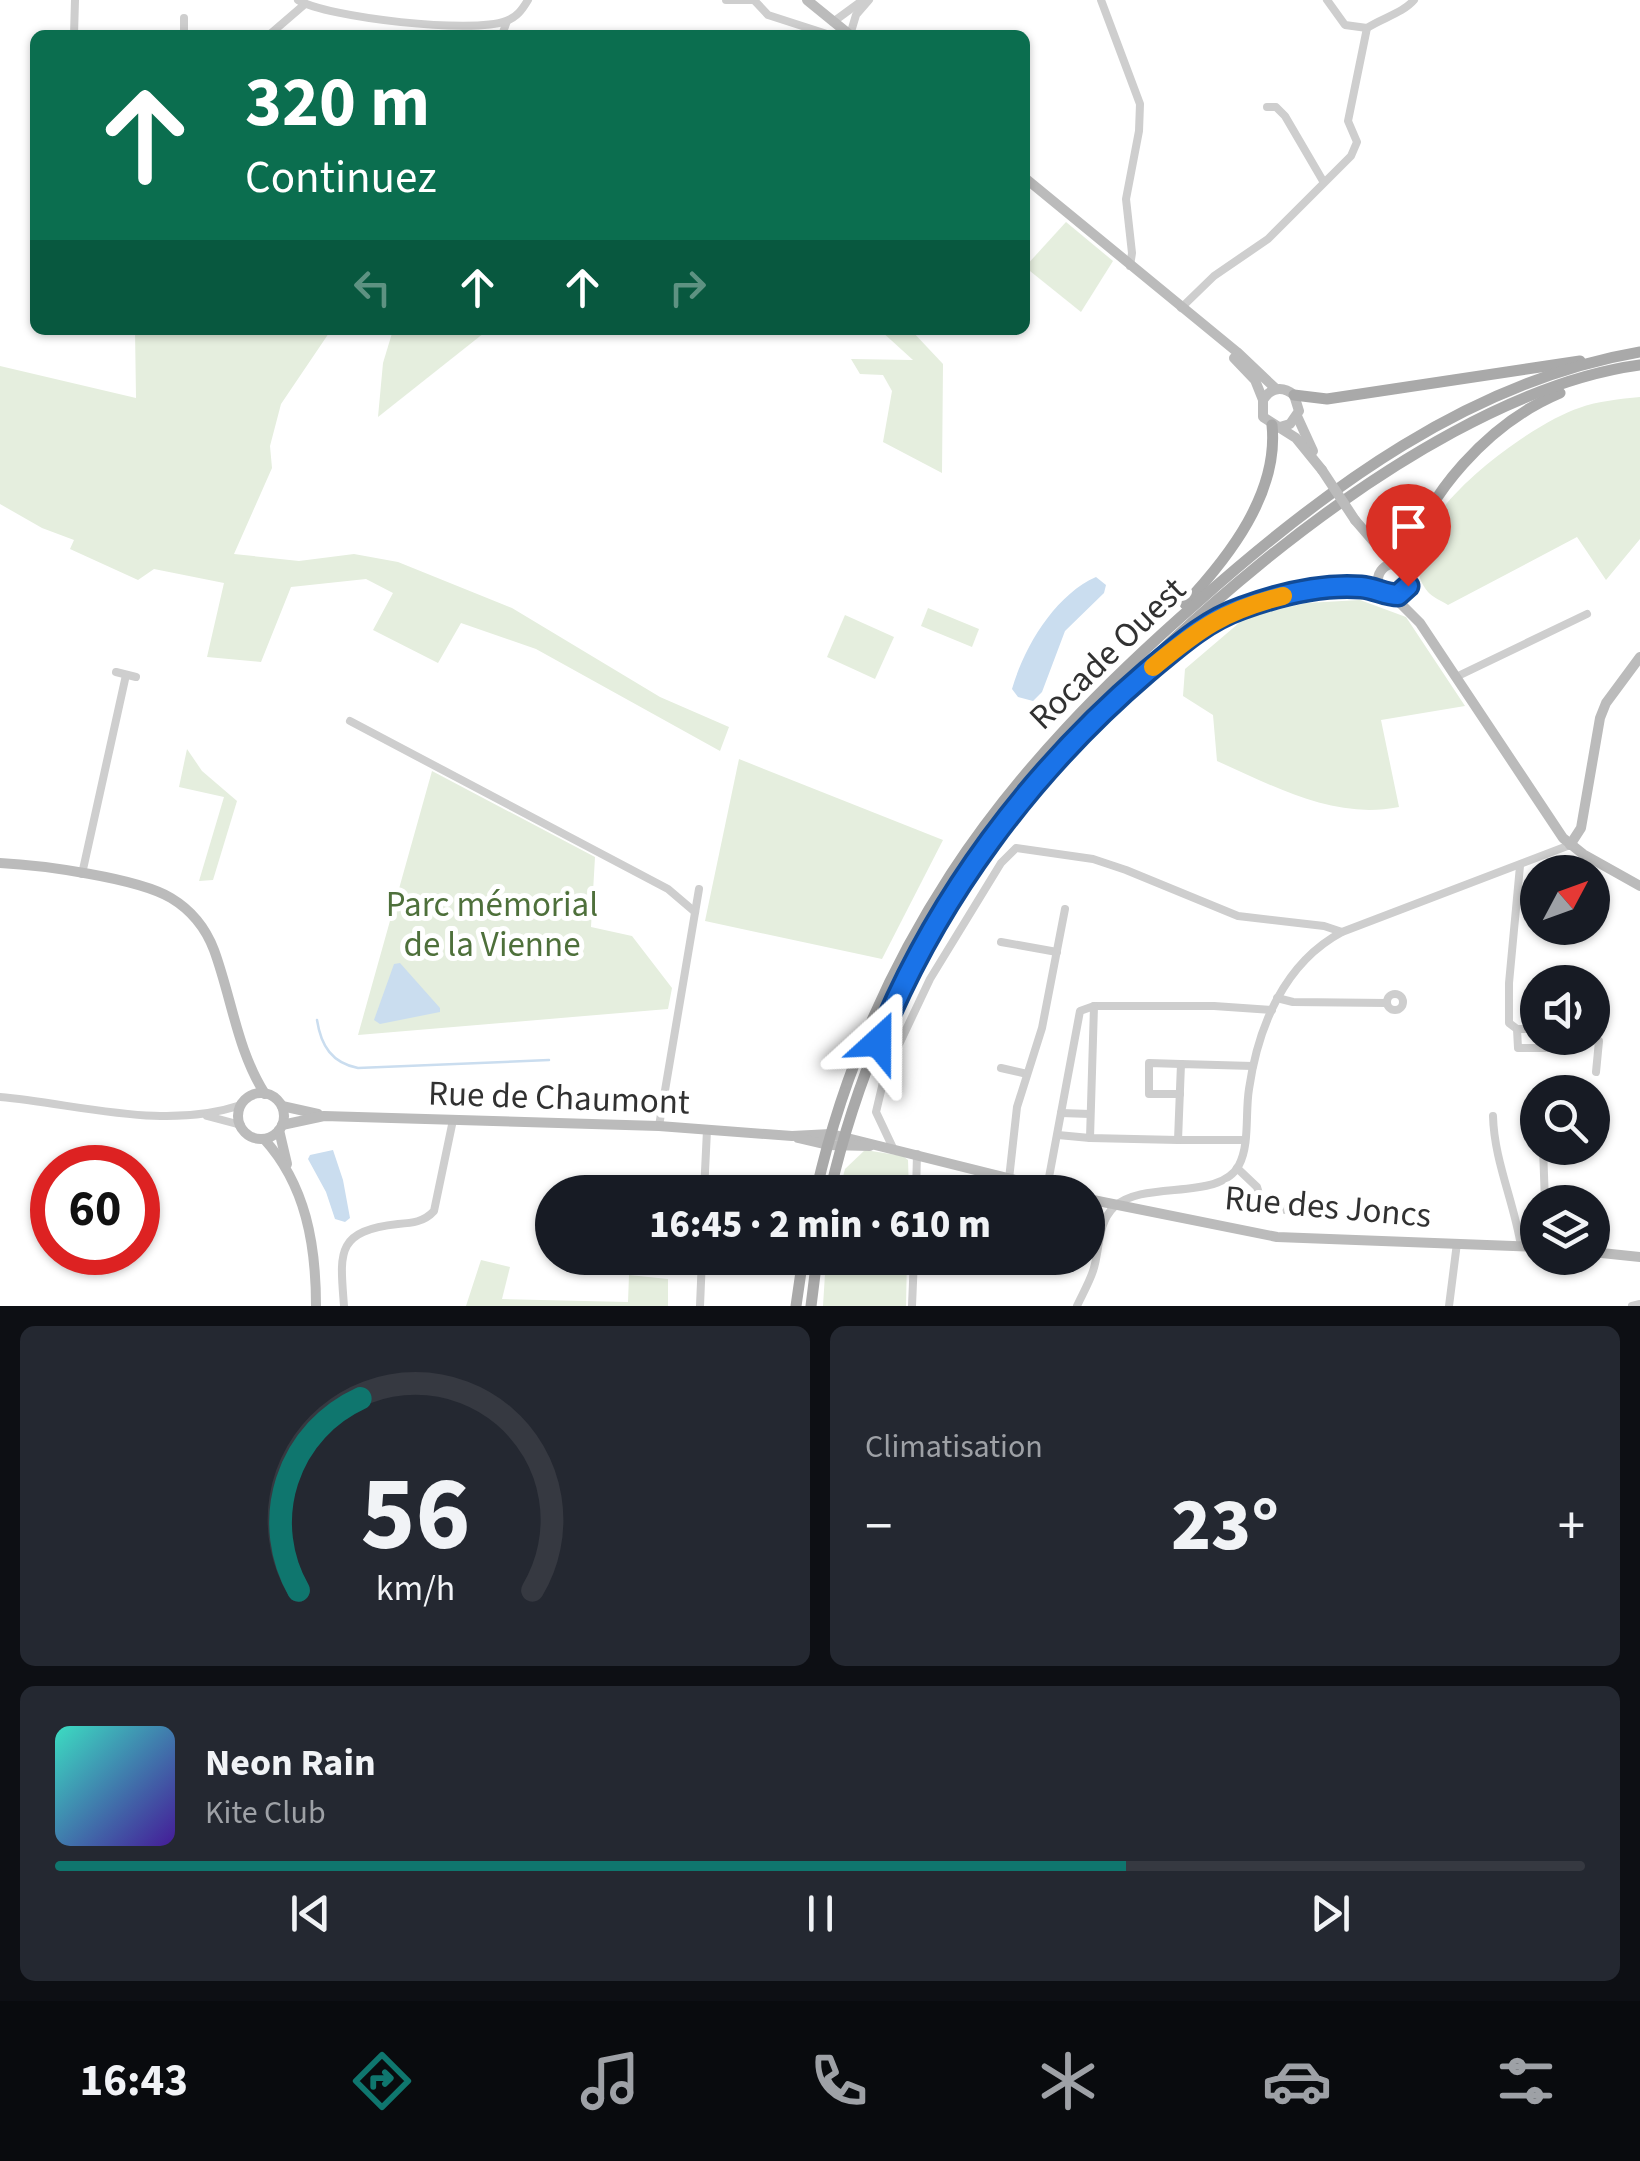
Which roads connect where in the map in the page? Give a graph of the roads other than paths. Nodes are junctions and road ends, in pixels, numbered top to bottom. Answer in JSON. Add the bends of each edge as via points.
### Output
{"nodes":[{"id":1,"x":75,"y":0,"type":"edge"},
{"id":2,"x":334,"y":0,"type":"edge"},
{"id":3,"x":528,"y":0,"type":"edge"},
{"id":4,"x":726,"y":0,"type":"edge"},
{"id":5,"x":753,"y":0,"type":"edge"},
{"id":6,"x":806,"y":0,"type":"edge"},
{"id":7,"x":866,"y":0,"type":"edge"},
{"id":8,"x":1101,"y":0,"type":"edge"},
{"id":9,"x":1328,"y":0,"type":"edge"},
{"id":10,"x":1414,"y":0,"type":"edge"},
{"id":11,"x":302,"y":2,"type":"edge"},
{"id":12,"x":332,"y":10,"type":"junction"},
{"id":13,"x":184,"y":18,"type":"dead end"},
{"id":14,"x":508,"y":21,"type":"junction"},
{"id":15,"x":833,"y":22,"type":"junction"},
{"id":16,"x":1367,"y":28,"type":"junction"},
{"id":17,"x":76,"y":30,"type":"edge"},
{"id":18,"x":184,"y":30,"type":"edge"},
{"id":19,"x":274,"y":30,"type":"edge"},
{"id":20,"x":504,"y":30,"type":"edge"},
{"id":21,"x":814,"y":30,"type":"edge"},
{"id":22,"x":843,"y":30,"type":"edge"},
{"id":23,"x":852,"y":30,"type":"edge"},
{"id":24,"x":1267,"y":108,"type":"dead end"},
{"id":25,"x":1323,"y":181,"type":"junction"},
{"id":26,"x":1030,"y":182,"type":"edge"},
{"id":27,"x":1130,"y":266,"type":"junction"},
{"id":28,"x":1181,"y":308,"type":"junction"},
{"id":29,"x":1217,"y":338,"type":"junction"},
{"id":30,"x":1640,"y":352,"type":"edge"},
{"id":31,"x":1604,"y":359,"type":"junction"},
{"id":32,"x":1635,"y":366,"type":"edge"},
{"id":33,"x":1276,"y":389,"type":"junction"},
{"id":34,"x":1294,"y":395,"type":"junction"},
{"id":35,"x":1263,"y":400,"type":"junction"},
{"id":36,"x":1297,"y":416,"type":"junction"},
{"id":37,"x":1276,"y":426,"type":"junction"},
{"id":38,"x":1322,"y":470,"type":"junction"},
{"id":39,"x":1364,"y":534,"type":"junction"},
{"id":40,"x":1392,"y":564,"type":"junction"},
{"id":41,"x":1406,"y":568,"type":"junction"},
{"id":42,"x":1379,"y":573,"type":"junction"},
{"id":43,"x":1408,"y":586,"type":"junction"},
{"id":44,"x":1388,"y":593,"type":"junction"},
{"id":45,"x":1586,"y":614,"type":"dead end"},
{"id":46,"x":1420,"y":623,"type":"junction"},
{"id":47,"x":1640,"y":657,"type":"edge"},
{"id":48,"x":1134,"y":658,"type":"junction"},
{"id":49,"x":116,"y":672,"type":"dead end"},
{"id":50,"x":1456,"y":677,"type":"junction"},
{"id":51,"x":1098,"y":714,"type":"junction"},
{"id":52,"x":350,"y":721,"type":"dead end"},
{"id":53,"x":1570,"y":845,"type":"junction"},
{"id":54,"x":1546,"y":855,"type":"edge"},
{"id":55,"x":0,"y":863,"type":"edge"},
{"id":56,"x":1520,"y":866,"type":"joint"},
{"id":57,"x":82,"y":874,"type":"junction"},
{"id":58,"x":1640,"y":886,"type":"edge"},
{"id":59,"x":700,"y":889,"type":"dead end"},
{"id":60,"x":1065,"y":909,"type":"dead end"},
{"id":61,"x":695,"y":912,"type":"junction"},
{"id":62,"x":1342,"y":932,"type":"junction"},
{"id":63,"x":1001,"y":942,"type":"dead end"},
{"id":64,"x":1057,"y":952,"type":"junction"},
{"id":65,"x":1277,"y":998,"type":"junction"},
{"id":66,"x":1388,"y":1003,"type":"dead end"},
{"id":67,"x":1094,"y":1006,"type":"junction"},
{"id":68,"x":1272,"y":1010,"type":"junction"},
{"id":69,"x":1517,"y":1029,"type":"junction"},
{"id":70,"x":1520,"y":1029,"type":"edge"},
{"id":71,"x":1520,"y":1048,"type":"edge"},
{"id":72,"x":1598,"y":1055,"type":"edge"},
{"id":73,"x":1182,"y":1064,"type":"junction"},
{"id":74,"x":248,"y":1066,"type":"junction"},
{"id":75,"x":1253,"y":1066,"type":"junction"},
{"id":76,"x":1001,"y":1068,"type":"dead end"},
{"id":77,"x":1596,"y":1072,"type":"dead end"},
{"id":78,"x":1027,"y":1074,"type":"junction"},
{"id":79,"x":265,"y":1094,"type":"junction"},
{"id":80,"x":1180,"y":1094,"type":"junction"},
{"id":81,"x":0,"y":1097,"type":"edge"},
{"id":82,"x":244,"y":1102,"type":"junction"},
{"id":83,"x":282,"y":1106,"type":"junction"},
{"id":84,"x":1061,"y":1113,"type":"junction"},
{"id":85,"x":198,"y":1114,"type":"junction"},
{"id":86,"x":1090,"y":1114,"type":"junction"},
{"id":87,"x":324,"y":1116,"type":"junction"},
{"id":88,"x":1493,"y":1116,"type":"dead end"},
{"id":89,"x":453,"y":1120,"type":"junction"},
{"id":90,"x":240,"y":1125,"type":"junction"},
{"id":91,"x":659,"y":1126,"type":"junction"},
{"id":92,"x":281,"y":1127,"type":"junction"},
{"id":93,"x":707,"y":1130,"type":"junction"},
{"id":94,"x":1058,"y":1135,"type":"junction"},
{"id":95,"x":792,"y":1136,"type":"junction"},
{"id":96,"x":264,"y":1138,"type":"junction"},
{"id":97,"x":1090,"y":1138,"type":"junction"},
{"id":98,"x":836,"y":1140,"type":"junction"},
{"id":99,"x":1178,"y":1140,"type":"junction"},
{"id":100,"x":1244,"y":1140,"type":"junction"},
{"id":101,"x":888,"y":1147,"type":"junction"},
{"id":102,"x":917,"y":1154,"type":"junction"},
{"id":103,"x":822,"y":1166,"type":"junction"},
{"id":104,"x":1237,"y":1168,"type":"junction"},
{"id":105,"x":705,"y":1175,"type":"edge"},
{"id":106,"x":820,"y":1175,"type":"edge"},
{"id":107,"x":832,"y":1175,"type":"edge"},
{"id":108,"x":916,"y":1175,"type":"edge"},
{"id":109,"x":995,"y":1175,"type":"edge"},
{"id":110,"x":1010,"y":1175,"type":"edge"},
{"id":111,"x":1050,"y":1175,"type":"edge"},
{"id":112,"x":292,"y":1179,"type":"junction"},
{"id":113,"x":1105,"y":1203,"type":"edge"},
{"id":114,"x":1115,"y":1206,"type":"junction"},
{"id":115,"x":1286,"y":1210,"type":"dead end"},
{"id":116,"x":1520,"y":1240,"type":"edge"},
{"id":117,"x":1457,"y":1244,"type":"junction"},
{"id":118,"x":1520,"y":1246,"type":"edge"},
{"id":119,"x":1610,"y":1254,"type":"edge"},
{"id":120,"x":1640,"y":1255,"type":"edge"},
{"id":121,"x":701,"y":1275,"type":"edge"},
{"id":122,"x":801,"y":1275,"type":"edge"},
{"id":123,"x":815,"y":1275,"type":"edge"},
{"id":124,"x":913,"y":1275,"type":"edge"},
{"id":125,"x":1640,"y":1304,"type":"edge"},
{"id":126,"x":316,"y":1306,"type":"edge"},
{"id":127,"x":344,"y":1306,"type":"edge"},
{"id":128,"x":700,"y":1306,"type":"edge"},
{"id":129,"x":796,"y":1306,"type":"edge"},
{"id":130,"x":811,"y":1306,"type":"edge"},
{"id":131,"x":912,"y":1306,"type":"edge"},
{"id":132,"x":1077,"y":1306,"type":"edge"},
{"id":133,"x":1449,"y":1306,"type":"edge"},
{"id":134,"x":1632,"y":1306,"type":"edge"}],
"edges":[{"from":1,"to":17,"type":"street"},
{"from":2,"to":12,"type":"street"},
{"from":3,"to":14,"type":"street"},
{"from":4,"to":5,"type":"street"},
{"from":5,"to":21,"type":"street","via":[[768,15]]},
{"from":6,"to":15,"type":"street"},
{"from":7,"to":15,"type":"street"},
{"from":7,"to":23,"type":"street"},
{"from":8,"to":27,"type":"street","via":[[1140,104],[1126,199]]},
{"from":9,"to":16,"type":"street","via":[[1345,25]]},
{"from":10,"to":16,"type":"street"},
{"from":11,"to":12,"type":"street"},
{"from":11,"to":19,"type":"street"},
{"from":12,"to":14,"type":"street","via":[[426,24]]},
{"from":13,"to":18,"type":"street"},
{"from":14,"to":20,"type":"street"},
{"from":15,"to":22,"type":"street"},
{"from":16,"to":25,"type":"street","via":[[1348,121],[1357,142]]},
{"from":24,"to":25,"type":"street","via":[[1280,110]]},
{"from":25,"to":28,"type":"street","via":[[1268,238]]},
{"from":26,"to":27,"type":"street"},
{"from":27,"to":28,"type":"street","via":[[1156,294]]},
{"from":28,"to":29,"type":"street"},
{"from":29,"to":33,"type":"street"},
{"from":29,"to":35,"type":"street","via":[[1252,376]]},
{"from":30,"to":31,"type":"main road","name":"Rocade Ouest"},
{"from":31,"to":34,"type":"main road","via":[[1327,399]]},
{"from":31,"to":48,"type":"main road","name":"Rocade Ouest","via":[[1492,398],[1397,449],[1276,536]]},
{"from":32,"to":41,"type":"main road","via":[[1549,398],[1486,443],[1428,515]]},
{"from":32,"to":51,"type":"main road","name":"Rocade Ouest","via":[[1522,400],[1382,476],[1227,594]]},
{"from":33,"to":34,"type":"street"},
{"from":33,"to":35,"type":"street"},
{"from":34,"to":36,"type":"street"},
{"from":35,"to":37,"type":"street","via":[[1263,416]]},
{"from":36,"to":37,"type":"street"},
{"from":36,"to":38,"type":"street"},
{"from":37,"to":38,"type":"street","via":[[1296,438]]},
{"from":37,"to":48,"type":"main road","via":[[1270,466],[1237,540]]},
{"from":38,"to":39,"type":"street","bridge":true},
{"from":39,"to":40,"type":"street"},
{"from":39,"to":42,"type":"street"},
{"from":40,"to":41,"type":"street"},
{"from":40,"to":42,"type":"street"},
{"from":41,"to":43,"type":"street"},
{"from":42,"to":44,"type":"street"},
{"from":43,"to":44,"type":"street"},
{"from":43,"to":46,"type":"street"},
{"from":44,"to":46,"type":"street"},
{"from":44,"to":51,"type":"main road","via":[[1353,587],[1309,592],[1222,616]]},
{"from":45,"to":50,"type":"street"},
{"from":46,"to":50,"type":"street"},
{"from":47,"to":53,"type":"street","via":[[1600,718],[1581,828]]},
{"from":48,"to":98,"type":"main road","name":"Rocade Ouest","via":[[1018,783],[949,877],[874,1017]]},
{"from":49,"to":57,"type":"street","via":[[131,676]]},
{"from":50,"to":53,"type":"street"},
{"from":51,"to":98,"type":"main road","name":"Rocade Ouest","via":[[1004,822],[942,915]]},
{"from":52,"to":61,"type":"street","via":[[668,889]]},
{"from":53,"to":54,"type":"street"},
{"from":53,"to":58,"type":"street"},
{"from":55,"to":57,"type":"street"},
{"from":56,"to":62,"type":"street"},
{"from":56,"to":69,"type":"street","via":[[1509,983],[1509,1023]]},
{"from":57,"to":74,"type":"street","via":[[160,892],[194,916],[214,949]]},
{"from":59,"to":61,"type":"street"},
{"from":60,"to":64,"type":"street"},
{"from":61,"to":91,"type":"street"},
{"from":62,"to":65,"type":"street","via":[[1303,960]]},
{"from":62,"to":101,"type":"street","via":[[1238,916],[1093,859],[1016,848],[930,979],[885,1074],[876,1112]]},
{"from":63,"to":64,"type":"street"},
{"from":64,"to":78,"type":"street"},
{"from":65,"to":66,"type":"street"},
{"from":65,"to":68,"type":"street"},
{"from":67,"to":68,"type":"street"},
{"from":67,"to":84,"type":"street","via":[[1080,1011]]},
{"from":67,"to":86,"type":"street"},
{"from":68,"to":75,"type":"street"},
{"from":69,"to":70,"type":"street"},
{"from":69,"to":71,"type":"street"},
{"from":72,"to":77,"type":"street"},
{"from":73,"to":75,"type":"street"},
{"from":73,"to":80,"type":"street"},
{"from":73,"to":80,"type":"street","via":[[1150,1064],[1149,1094]]},
{"from":74,"to":79,"type":"street"},
{"from":74,"to":82,"type":"street"},
{"from":75,"to":100,"type":"street"},
{"from":76,"to":78,"type":"street"},
{"from":78,"to":110,"type":"street"},
{"from":79,"to":82,"type":"street"},
{"from":79,"to":83,"type":"street"},
{"from":80,"to":99,"type":"street"},
{"from":81,"to":85,"type":"street","via":[[113,1113]]},
{"from":82,"to":85,"type":"street"},
{"from":82,"to":90,"type":"street"},
{"from":83,"to":87,"type":"street","name":"Rue de Chaumont"},
{"from":83,"to":92,"type":"street"},
{"from":84,"to":86,"type":"street"},
{"from":84,"to":94,"type":"street"},
{"from":85,"to":90,"type":"street"},
{"from":86,"to":97,"type":"street"},
{"from":87,"to":89,"type":"street","name":"Rue de Chaumont"},
{"from":87,"to":92,"type":"street","name":"Rue de Chaumont"},
{"from":88,"to":116,"type":"street"},
{"from":89,"to":91,"type":"street","name":"Rue de Chaumont"},
{"from":89,"to":127,"type":"street","via":[[434,1211],[423,1220],[369,1230],[347,1244],[341,1256]]},
{"from":90,"to":96,"type":"street"},
{"from":91,"to":93,"type":"street","name":"Rue de Chaumont"},
{"from":92,"to":96,"type":"street"},
{"from":92,"to":112,"type":"street"},
{"from":93,"to":95,"type":"street","name":"Rue de Chaumont"},
{"from":93,"to":105,"type":"street"},
{"from":94,"to":97,"type":"street"},
{"from":94,"to":111,"type":"street"},
{"from":95,"to":98,"type":"street","name":"Rue de Chaumont"},
{"from":95,"to":103,"type":"street"},
{"from":96,"to":112,"type":"street"},
{"from":97,"to":99,"type":"street"},
{"from":98,"to":101,"type":"street","name":"Rue de Chaumont"},
{"from":98,"to":103,"type":"main road","name":"Rocade Ouest"},
{"from":98,"to":107,"type":"main road","name":"Rocade Ouest"},
{"from":99,"to":100,"type":"street"},
{"from":100,"to":104,"type":"street"},
{"from":101,"to":102,"type":"street","name":"Rue de Chaumont"},
{"from":102,"to":108,"type":"street"},
{"from":102,"to":109,"type":"street","name":"Rue de Chaumont"},
{"from":103,"to":106,"type":"main road","name":"Rocade Ouest"},
{"from":104,"to":114,"type":"street","via":[[1214,1183],[1134,1196]]},
{"from":104,"to":115,"type":"street","via":[[1257,1187],[1262,1204]]},
{"from":112,"to":126,"type":"street","via":[[312,1238]]},
{"from":113,"to":114,"type":"street"},
{"from":114,"to":117,"type":"street","name":"Rue des Joncs","via":[[1276,1237]]},
{"from":114,"to":132,"type":"street"},
{"from":117,"to":118,"type":"street","name":"Rue des Joncs"},
{"from":117,"to":133,"type":"street"},
{"from":119,"to":120,"type":"street"},
{"from":121,"to":128,"type":"street"},
{"from":122,"to":129,"type":"main road"},
{"from":123,"to":130,"type":"main road"},
{"from":124,"to":131,"type":"street"},
{"from":125,"to":134,"type":"street"}]}
